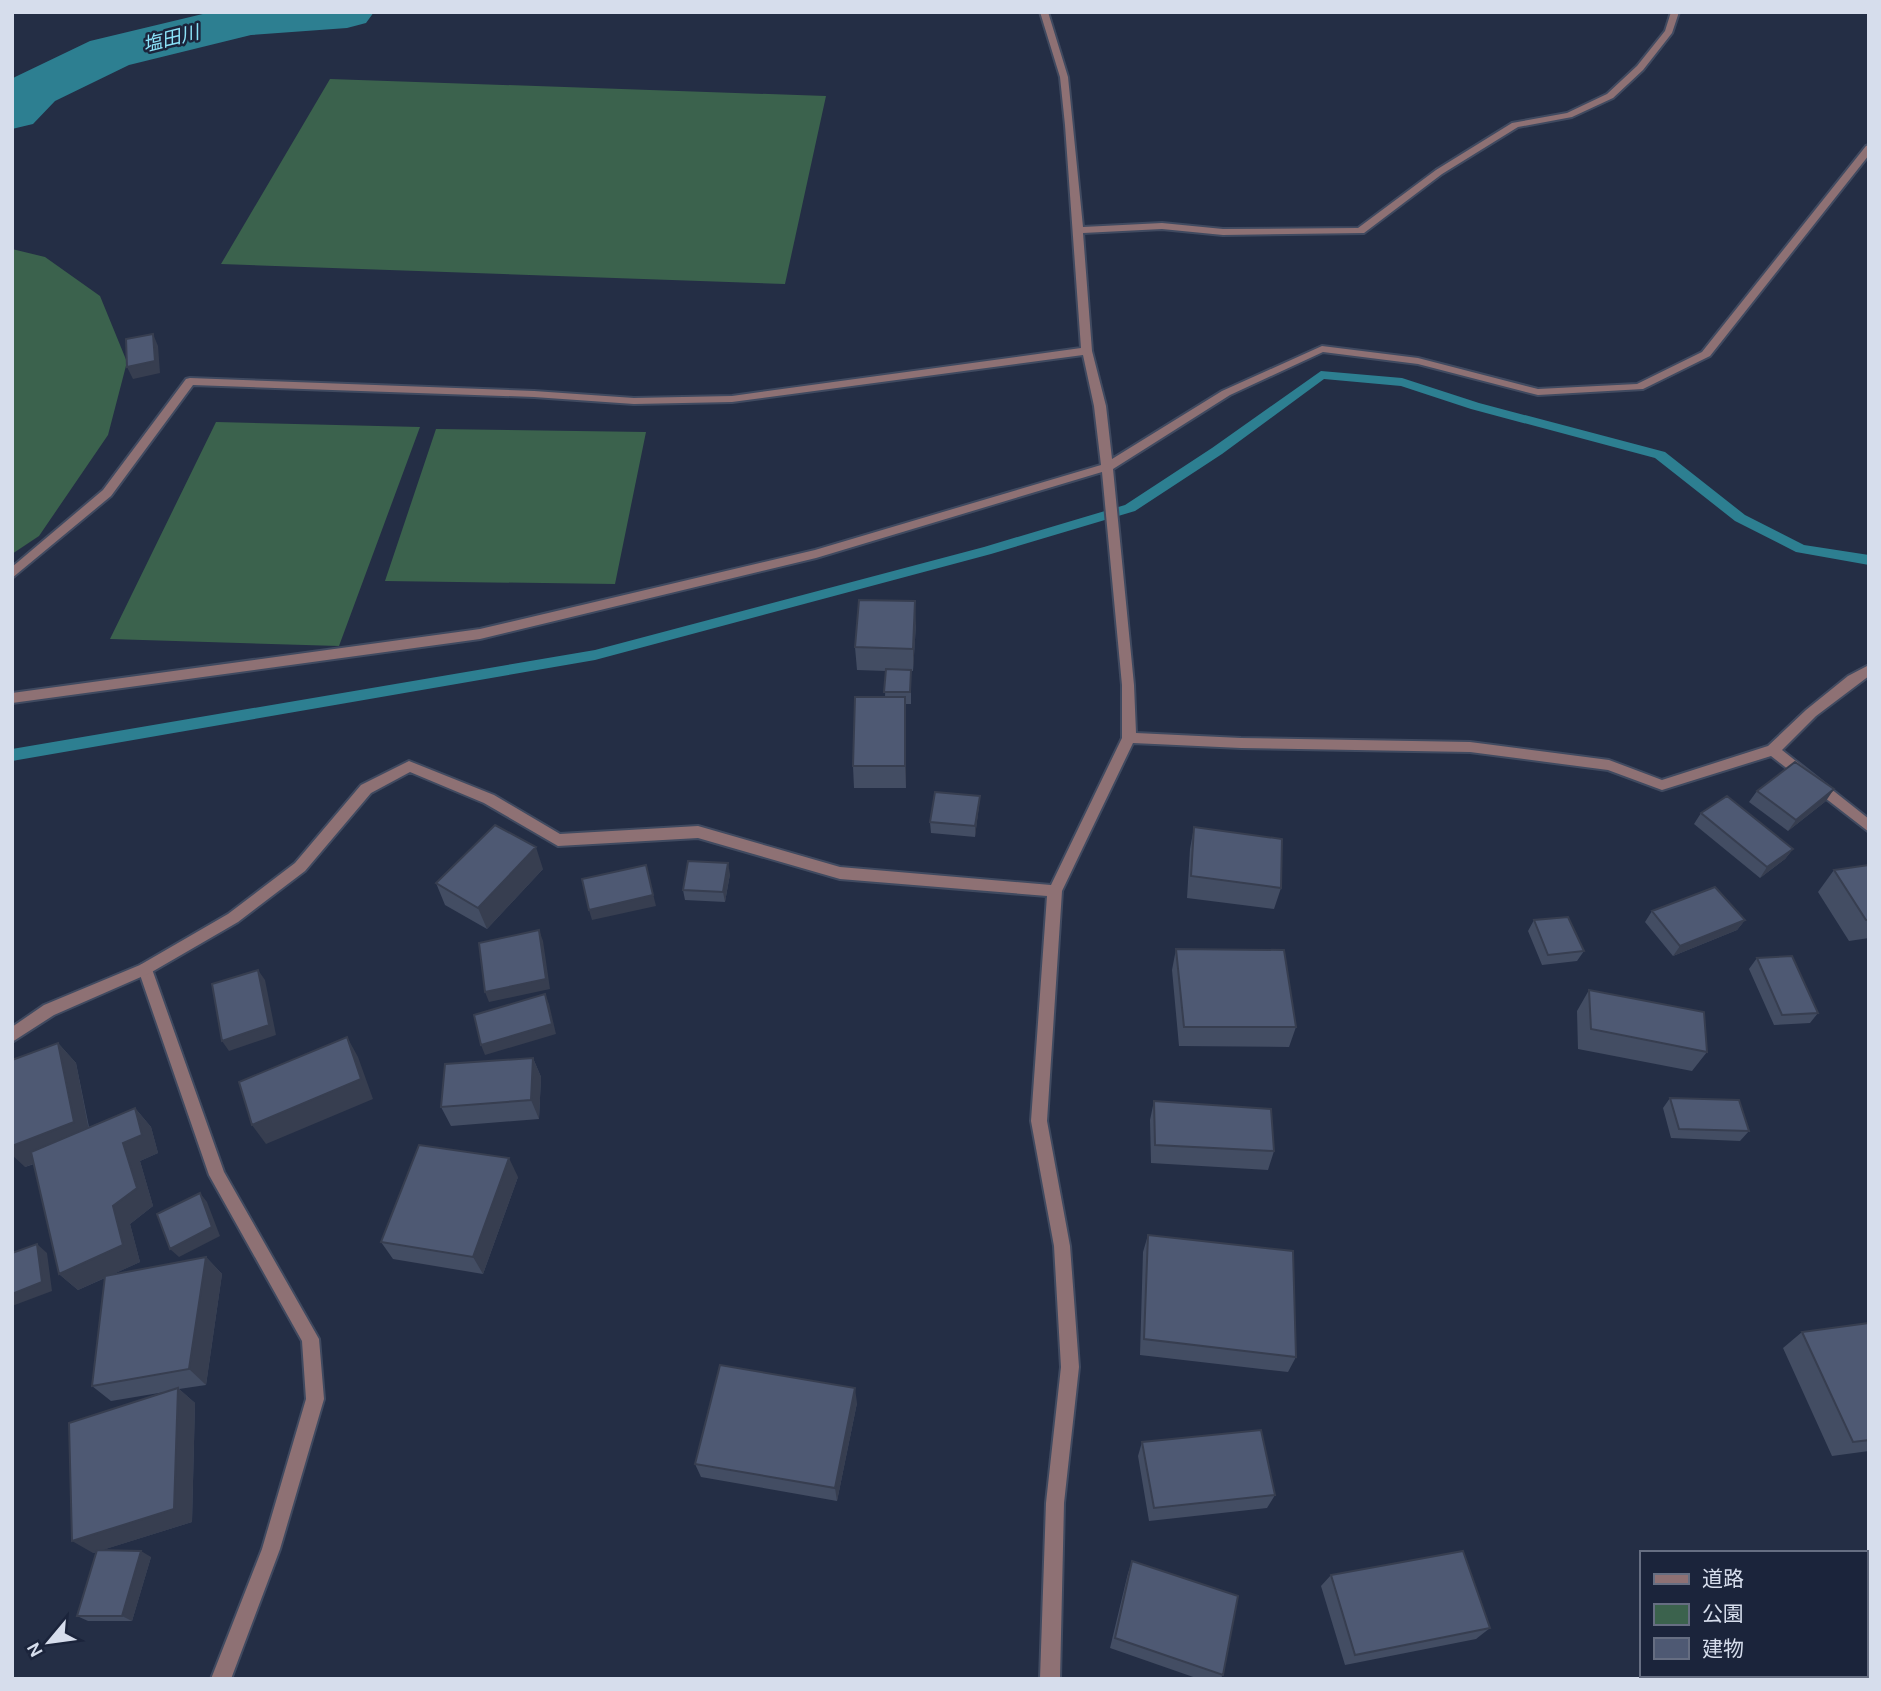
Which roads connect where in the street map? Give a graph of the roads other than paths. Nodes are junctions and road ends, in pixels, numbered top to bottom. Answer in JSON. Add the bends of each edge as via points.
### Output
{"nodes":[{"id":1,"x":1044,"y":12,"type":"edge"},
{"id":2,"x":1675,"y":12,"type":"edge"},
{"id":3,"x":1869,"y":148,"type":"edge"},
{"id":4,"x":1079,"y":230,"type":"junction"},
{"id":5,"x":1087,"y":351,"type":"junction"},
{"id":6,"x":1107,"y":467,"type":"junction"},
{"id":7,"x":12,"y":574,"type":"edge"},
{"id":8,"x":1869,"y":670,"type":"edge"},
{"id":9,"x":12,"y":698,"type":"edge"},
{"id":10,"x":1129,"y":738,"type":"junction"},
{"id":11,"x":1773,"y":750,"type":"junction"},
{"id":12,"x":1869,"y":827,"type":"edge"},
{"id":13,"x":1055,"y":891,"type":"junction"},
{"id":14,"x":145,"y":969,"type":"junction"},
{"id":15,"x":12,"y":1035,"type":"edge"},
{"id":16,"x":221,"y":1679,"type":"edge"},
{"id":17,"x":1050,"y":1679,"type":"edge"}],
"edges":[{"from":1,"to":4,"type":"street","via":[[1064,77]]},
{"from":2,"to":4,"type":"street","via":[[1669,31],[1610,96],[1569,115],[1515,125],[1439,172],[1360,231],[1223,232],[1162,226]]},
{"from":3,"to":6,"type":"street","via":[[1706,354],[1639,387],[1538,392],[1418,360],[1322,349],[1226,393]]},
{"from":4,"to":5,"type":"street"},
{"from":5,"to":6,"type":"street"},
{"from":5,"to":7,"type":"street","via":[[732,399],[634,401],[190,381],[107,493]]},
{"from":6,"to":9,"type":"street","via":[[816,554],[480,634]]},
{"from":6,"to":10,"type":"street"},
{"from":8,"to":11,"type":"street","via":[[1811,713]]},
{"from":10,"to":11,"type":"street","via":[[1470,747],[1609,765],[1662,785]]},
{"from":10,"to":13,"type":"street"},
{"from":11,"to":12,"type":"street"},
{"from":13,"to":14,"type":"street","via":[[840,873],[698,832],[558,840],[489,799],[409,766],[366,789],[300,867],[233,919]]},
{"from":13,"to":17,"type":"street","via":[[1039,1121],[1062,1245],[1070,1367],[1055,1503]]},
{"from":14,"to":15,"type":"street","via":[[49,1010]]},
{"from":14,"to":16,"type":"street","via":[[217,1175],[310,1339],[315,1399],[271,1549]]}]}
